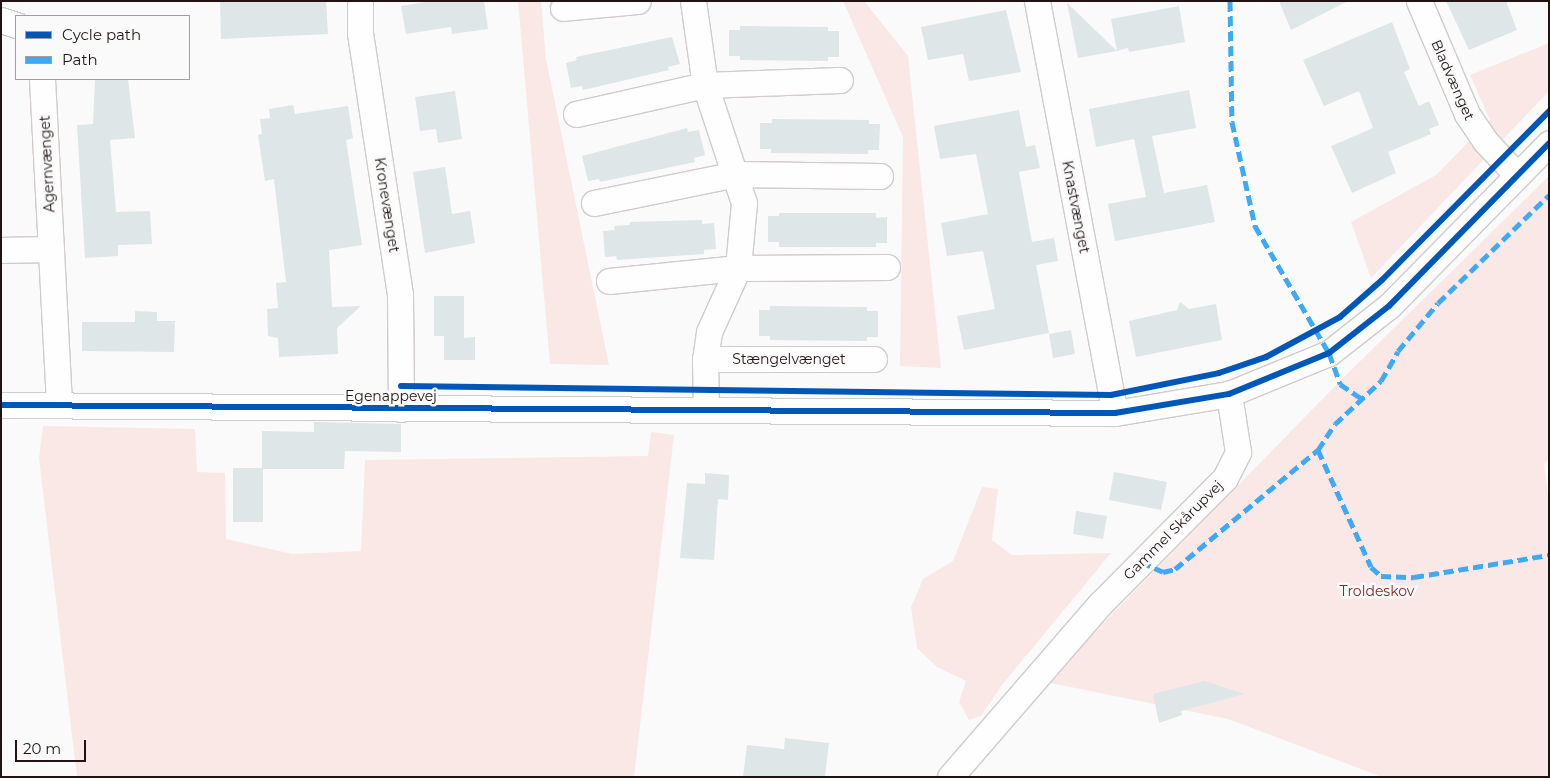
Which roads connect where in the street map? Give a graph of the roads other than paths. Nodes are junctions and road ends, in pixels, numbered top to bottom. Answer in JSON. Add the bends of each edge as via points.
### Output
{"nodes":[{"id":1,"x":360,"y":1,"type":"edge"},
{"id":2,"x":638,"y":1,"type":"edge"},
{"id":3,"x":693,"y":1,"type":"edge"},
{"id":4,"x":1037,"y":1,"type":"edge"},
{"id":5,"x":1419,"y":1,"type":"edge"},
{"id":6,"x":563,"y":8,"type":"dead end"},
{"id":7,"x":1,"y":20,"type":"edge"},
{"id":8,"x":15,"y":25,"type":"edge"},
{"id":9,"x":42,"y":80,"type":"edge"},
{"id":10,"x":840,"y":80,"type":"dead end"},
{"id":11,"x":705,"y":86,"type":"junction"},
{"id":12,"x":576,"y":114,"type":"dead end"},
{"id":13,"x":1549,"y":143,"type":"edge"},
{"id":14,"x":736,"y":174,"type":"junction"},
{"id":15,"x":1517,"y":175,"type":"junction"},
{"id":16,"x":880,"y":176,"type":"dead end"},
{"id":17,"x":594,"y":203,"type":"dead end"},
{"id":18,"x":51,"y":249,"type":"junction"},
{"id":19,"x":1,"y":250,"type":"edge"},
{"id":20,"x":887,"y":267,"type":"dead end"},
{"id":21,"x":738,"y":268,"type":"junction"},
{"id":22,"x":609,"y":281,"type":"dead end"},
{"id":23,"x":705,"y":359,"type":"junction"},
{"id":24,"x":874,"y":359,"type":"dead end"},
{"id":25,"x":1229,"y":394,"type":"junction"},
{"id":26,"x":1,"y":405,"type":"edge"},
{"id":27,"x":59,"y":405,"type":"junction"},
{"id":28,"x":401,"y":409,"type":"junction"},
{"id":29,"x":706,"y":409,"type":"junction"},
{"id":30,"x":1115,"y":413,"type":"junction"},
{"id":31,"x":950,"y":777,"type":"edge"}],
"edges":[{"from":1,"to":28,"type":"street","name":"Kronevænget","via":[[360,33],[400,294]]},
{"from":2,"to":6,"type":"street"},
{"from":3,"to":11,"type":"street"},
{"from":4,"to":30,"type":"street","name":"Knastvænget"},
{"from":5,"to":15,"type":"street","name":"Bladvænget","via":[[1467,114],[1485,141]]},
{"from":7,"to":8,"type":"street"},
{"from":9,"to":18,"type":"street","name":"Agernvænget"},
{"from":10,"to":11,"type":"street"},
{"from":11,"to":12,"type":"street"},
{"from":11,"to":14,"type":"street"},
{"from":13,"to":15,"type":"street"},
{"from":14,"to":16,"type":"street"},
{"from":14,"to":17,"type":"street"},
{"from":14,"to":21,"type":"street","via":[[744,203]]},
{"from":15,"to":25,"type":"street","via":[[1389,306],[1329,352]]},
{"from":18,"to":19,"type":"street"},
{"from":18,"to":27,"type":"street","name":"Agernvænget"},
{"from":20,"to":21,"type":"street"},
{"from":21,"to":22,"type":"street"},
{"from":21,"to":23,"type":"street","via":[[709,332]]},
{"from":23,"to":24,"type":"street","name":"Stængelvænget"},
{"from":23,"to":29,"type":"street"},
{"from":25,"to":30,"type":"street","name":"Egenappevej"},
{"from":25,"to":31,"type":"street","name":"Gammel Skårupvej","via":[[1238,452],[1225,478],[1100,604]]},
{"from":26,"to":27,"type":"street","name":"Egenappevej"},
{"from":27,"to":28,"type":"street","name":"Egenappevej"},
{"from":28,"to":29,"type":"street","name":"Egenappevej"},
{"from":29,"to":30,"type":"street","name":"Egenappevej"}]}
